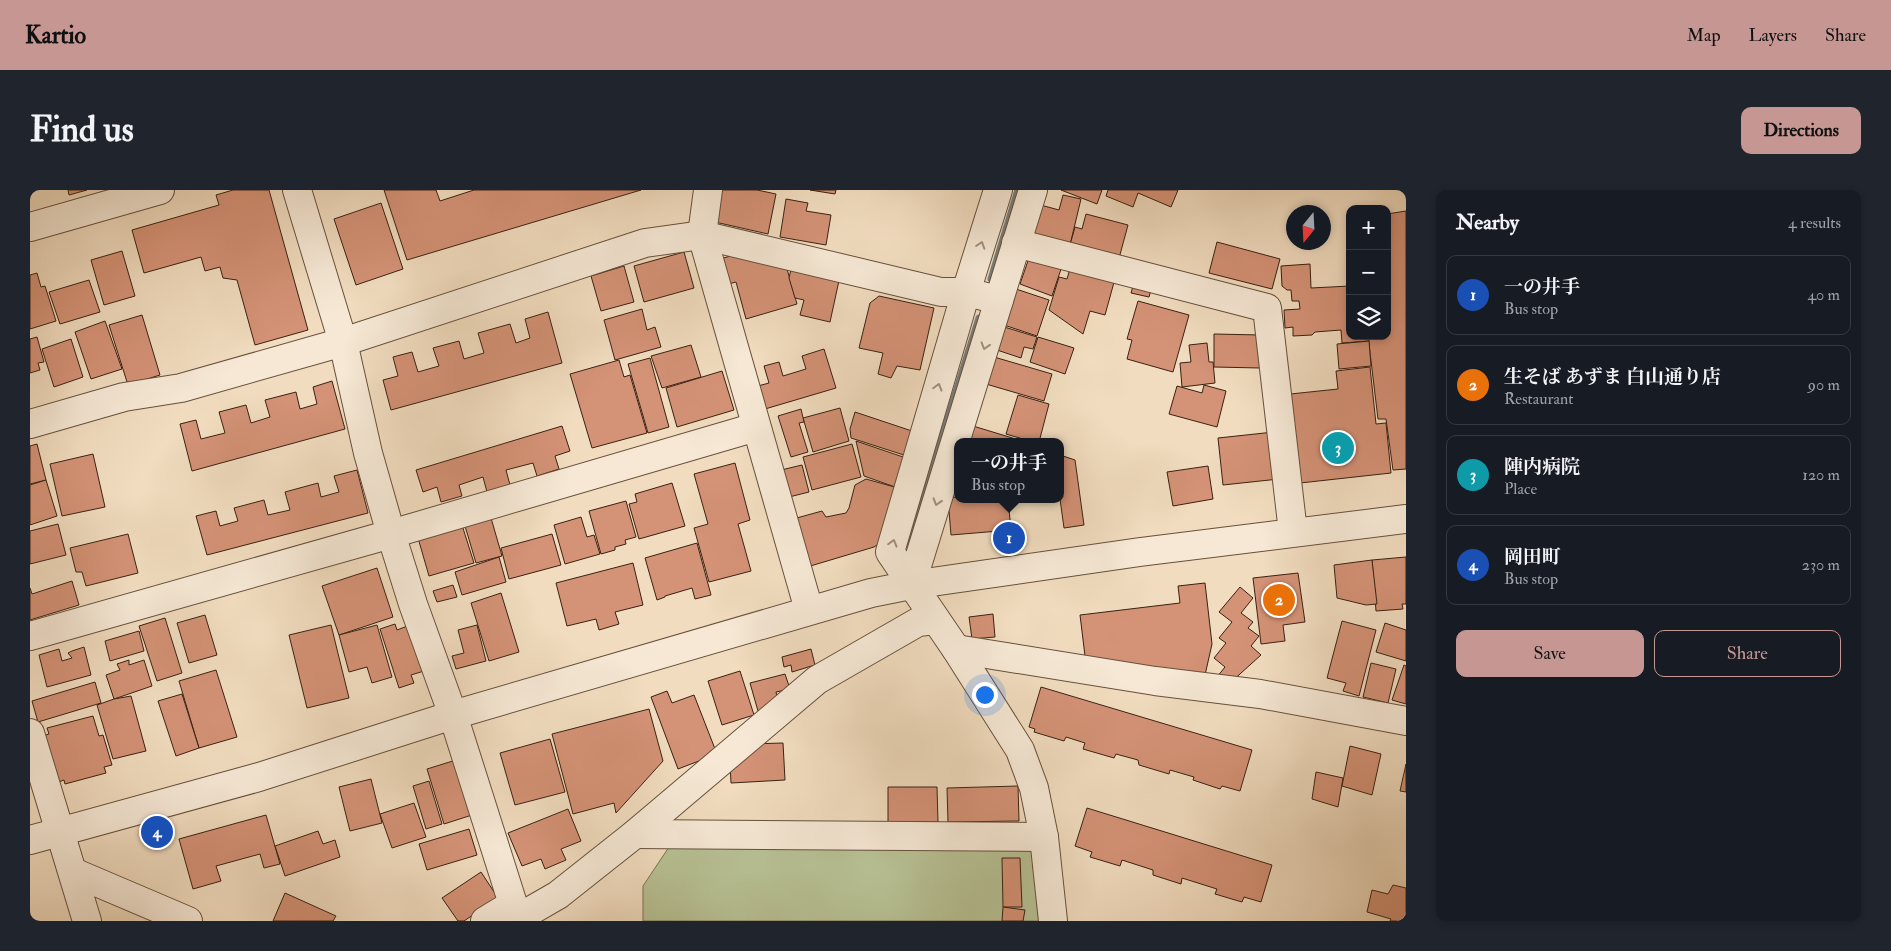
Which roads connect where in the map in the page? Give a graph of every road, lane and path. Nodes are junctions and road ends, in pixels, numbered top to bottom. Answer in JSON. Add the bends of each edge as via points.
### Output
{"nodes":[{"id":1,"x":160,"y":190,"type":"edge"},
{"id":2,"x":297,"y":190,"type":"edge"},
{"id":3,"x":708,"y":190,"type":"edge"},
{"id":4,"x":998,"y":190,"type":"edge"},
{"id":5,"x":1032,"y":190,"type":"edge"},
{"id":6,"x":30,"y":227,"type":"edge"},
{"id":7,"x":702,"y":235,"type":"junction"},
{"id":8,"x":1016,"y":243,"type":"junction"},
{"id":9,"x":966,"y":292,"type":"junction"},
{"id":10,"x":999,"y":300,"type":"junction"},
{"id":11,"x":343,"y":342,"type":"junction"},
{"id":12,"x":30,"y":424,"type":"edge"},
{"id":13,"x":756,"y":427,"type":"junction"},
{"id":14,"x":956,"y":438,"type":"edge"},
{"id":15,"x":954,"y":446,"type":"edge"},
{"id":16,"x":1406,"y":519,"type":"edge"},
{"id":17,"x":1293,"y":532,"type":"junction"},
{"id":18,"x":391,"y":534,"type":"junction"},
{"id":19,"x":911,"y":585,"type":"junction"},
{"id":20,"x":808,"y":610,"type":"junction"},
{"id":21,"x":935,"y":620,"type":"junction"},
{"id":22,"x":30,"y":636,"type":"edge"},
{"id":23,"x":956,"y":649,"type":"junction"},
{"id":24,"x":453,"y":715,"type":"junction"},
{"id":25,"x":1406,"y":721,"type":"edge"},
{"id":26,"x":30,"y":733,"type":"edge"},
{"id":27,"x":60,"y":832,"type":"junction"},
{"id":28,"x":635,"y":834,"type":"junction"},
{"id":29,"x":1044,"y":837,"type":"junction"},
{"id":30,"x":30,"y":840,"type":"edge"},
{"id":31,"x":73,"y":872,"type":"junction"},
{"id":32,"x":86,"y":921,"type":"edge"},
{"id":33,"x":188,"y":921,"type":"edge"},
{"id":34,"x":485,"y":921,"type":"edge"},
{"id":35,"x":513,"y":921,"type":"edge"},
{"id":36,"x":1053,"y":921,"type":"edge"}],
"edges":[{"from":1,"to":6,"type":"street"},
{"from":2,"to":11,"type":"street"},
{"from":3,"to":7,"type":"street"},
{"from":9,"to":4,"type":"street","one_way":true},
{"from":5,"to":8,"type":"street"},
{"from":7,"to":9,"type":"street","via":[[942,292]]},
{"from":7,"to":11,"type":"street","via":[[645,243]]},
{"from":7,"to":13,"type":"street"},
{"from":8,"to":10,"type":"street"},
{"from":8,"to":17,"type":"street","via":[[1267,308]]},
{"from":9,"to":10,"type":"street"},
{"from":19,"to":9,"type":"street","one_way":true,"via":[[890,552]]},
{"from":10,"to":14,"type":"street","one_way":true},
{"from":11,"to":12,"type":"street","via":[[181,388],[124,397]]},
{"from":11,"to":18,"type":"street","via":[[368,453]]},
{"from":13,"to":18,"type":"street"},
{"from":13,"to":20,"type":"street"},
{"from":15,"to":19,"type":"street","one_way":true},
{"from":16,"to":17,"type":"street"},
{"from":17,"to":19,"type":"street"},
{"from":18,"to":22,"type":"street"},
{"from":18,"to":24,"type":"street"},
{"from":19,"to":20,"type":"street"},
{"from":19,"to":21,"type":"street"},
{"from":20,"to":24,"type":"street"},
{"from":21,"to":23,"type":"street"},
{"from":21,"to":28,"type":"street","via":[[918,622],[817,680]]},
{"from":23,"to":25,"type":"street","via":[[1260,694]]},
{"from":23,"to":29,"type":"street","via":[[1020,750],[1034,788]]},
{"from":24,"to":27,"type":"street","via":[[259,776]]},
{"from":24,"to":34,"type":"street","via":[[513,904]]},
{"from":26,"to":27,"type":"street"},
{"from":27,"to":30,"type":"street"},
{"from":27,"to":31,"type":"street"},
{"from":28,"to":29,"type":"street"},
{"from":28,"to":35,"type":"street","via":[[558,895]]},
{"from":29,"to":36,"type":"street"},
{"from":31,"to":32,"type":"street"},
{"from":31,"to":33,"type":"street"}]}
